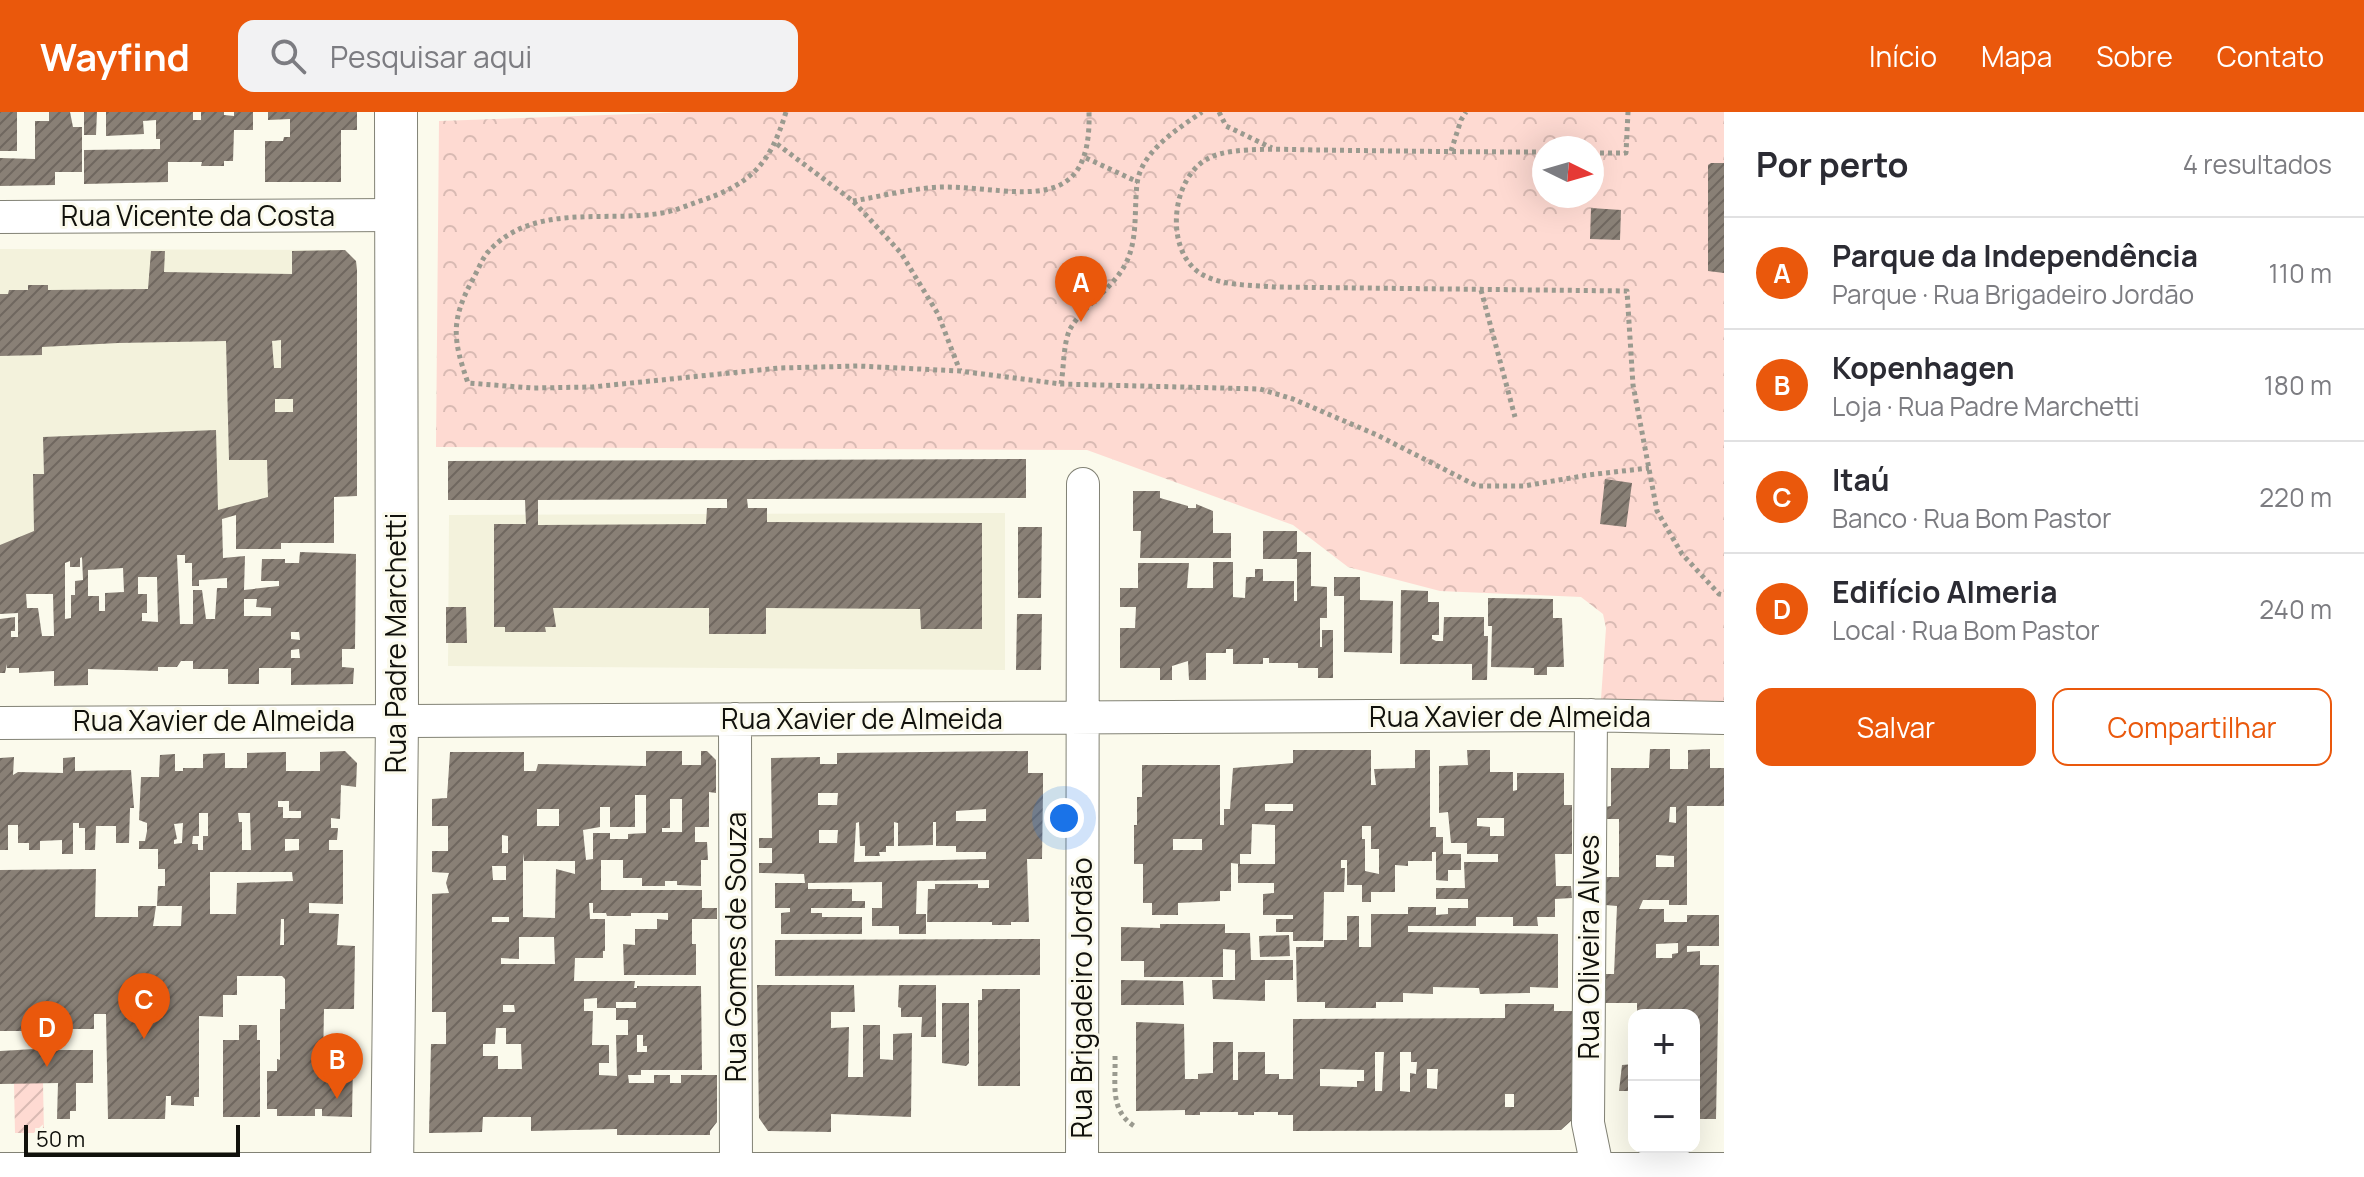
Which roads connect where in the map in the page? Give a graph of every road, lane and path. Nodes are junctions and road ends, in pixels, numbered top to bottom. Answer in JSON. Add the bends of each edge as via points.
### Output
{"nodes":[{"id":1,"x":396,"y":112,"type":"edge"},
{"id":2,"x":786,"y":112,"type":"edge"},
{"id":3,"x":1089,"y":112,"type":"edge"},
{"id":4,"x":1202,"y":112,"type":"edge"},
{"id":5,"x":1219,"y":112,"type":"edge"},
{"id":6,"x":1466,"y":112,"type":"edge"},
{"id":7,"x":1628,"y":112,"type":"edge"},
{"id":8,"x":777,"y":144,"type":"junction"},
{"id":9,"x":1274,"y":150,"type":"junction"},
{"id":10,"x":1451,"y":151,"type":"junction"},
{"id":11,"x":1532,"y":152,"type":"edge"},
{"id":12,"x":1604,"y":153,"type":"edge"},
{"id":13,"x":1086,"y":158,"type":"junction"},
{"id":14,"x":1138,"y":182,"type":"junction"},
{"id":15,"x":853,"y":201,"type":"junction"},
{"id":16,"x":396,"y":215,"type":"junction"},
{"id":17,"x":0,"y":217,"type":"edge"},
{"id":18,"x":1481,"y":290,"type":"junction"},
{"id":19,"x":960,"y":371,"type":"junction"},
{"id":20,"x":1061,"y":384,"type":"junction"},
{"id":21,"x":1515,"y":417,"type":"dead end"},
{"id":22,"x":1649,"y":468,"type":"junction"},
{"id":23,"x":1083,"y":484,"type":"dead end"},
{"id":24,"x":1724,"y":595,"type":"edge"},
{"id":25,"x":1591,"y":715,"type":"junction"},
{"id":26,"x":1083,"y":718,"type":"junction"},
{"id":27,"x":1724,"y":718,"type":"edge"},
{"id":28,"x":735,"y":719,"type":"junction"},
{"id":29,"x":397,"y":720,"type":"junction"},
{"id":30,"x":0,"y":723,"type":"edge"},
{"id":31,"x":1115,"y":1055,"type":"dead end"},
{"id":32,"x":1134,"y":1126,"type":"dead end"},
{"id":33,"x":736,"y":1174,"type":"junction"},
{"id":34,"x":0,"y":1175,"type":"edge"},
{"id":35,"x":392,"y":1175,"type":"edge"},
{"id":36,"x":1724,"y":1175,"type":"edge"},
{"id":37,"x":1082,"y":1176,"type":"edge"},
{"id":38,"x":1599,"y":1176,"type":"edge"}],
"edges":[{"from":1,"to":16,"type":"street","name":"Rua Padre Marchetti"},
{"from":2,"to":8,"type":"path"},
{"from":3,"to":13,"type":"path"},
{"from":4,"to":14,"type":"path","via":[[1156,149]]},
{"from":5,"to":9,"type":"path","via":[[1226,126]]},
{"from":6,"to":10,"type":"path"},
{"from":7,"to":12,"type":"path","via":[[1626,153]]},
{"from":8,"to":15,"type":"path"},
{"from":8,"to":19,"type":"path","via":[[757,171],[723,194],[663,213],[549,218],[514,232],[488,253],[459,312],[455,346],[468,383],[592,387],[858,366]]},
{"from":9,"to":10,"type":"path"},
{"from":9,"to":18,"type":"path","via":[[1210,157],[1190,175],[1178,202],[1177,229],[1181,252],[1201,274],[1228,283],[1274,287]]},
{"from":10,"to":11,"type":"path"},
{"from":13,"to":14,"type":"path"},
{"from":13,"to":15,"type":"path","via":[[1073,179],[1045,190],[945,187]]},
{"from":14,"to":20,"type":"path","via":[[1127,261],[1069,332]]},
{"from":15,"to":19,"type":"path","via":[[901,253],[938,314]]},
{"from":16,"to":17,"type":"street","name":"Rua Vicente da Costa"},
{"from":16,"to":29,"type":"street","name":"Rua Padre Marchetti"},
{"from":18,"to":21,"type":"path"},
{"from":18,"to":22,"type":"path","via":[[1627,291],[1633,385]]},
{"from":19,"to":20,"type":"path"},
{"from":20,"to":22,"type":"path","via":[[1260,389],[1377,435],[1477,486],[1524,486]]},
{"from":22,"to":24,"type":"path","via":[[1657,511],[1682,554]]},
{"from":23,"to":26,"type":"street","name":"Rua Brigadeiro Jordão"},
{"from":25,"to":26,"type":"street","name":"Rua Xavier de Almeida"},
{"from":25,"to":27,"type":"street","name":"Rua Xavier de Almeida"},
{"from":25,"to":38,"type":"street","name":"Rua Oliveira Alves","via":[[1588,1123]]},
{"from":26,"to":28,"type":"street","name":"Rua Xavier de Almeida"},
{"from":26,"to":37,"type":"street","name":"Rua Brigadeiro Jordão"},
{"from":28,"to":29,"type":"street","name":"Rua Xavier de Almeida"},
{"from":28,"to":33,"type":"street","name":"Rua Gomes de Souza"},
{"from":29,"to":30,"type":"street","name":"Rua Xavier de Almeida"},
{"from":29,"to":35,"type":"street","name":"Rua Padre Marchetti"},
{"from":31,"to":32,"type":"path","via":[[1116,1103],[1121,1118]]},
{"from":33,"to":35,"type":"main road"},
{"from":33,"to":37,"type":"main road"},
{"from":34,"to":35,"type":"main road"},
{"from":36,"to":38,"type":"main road"},
{"from":37,"to":38,"type":"main road"}]}
